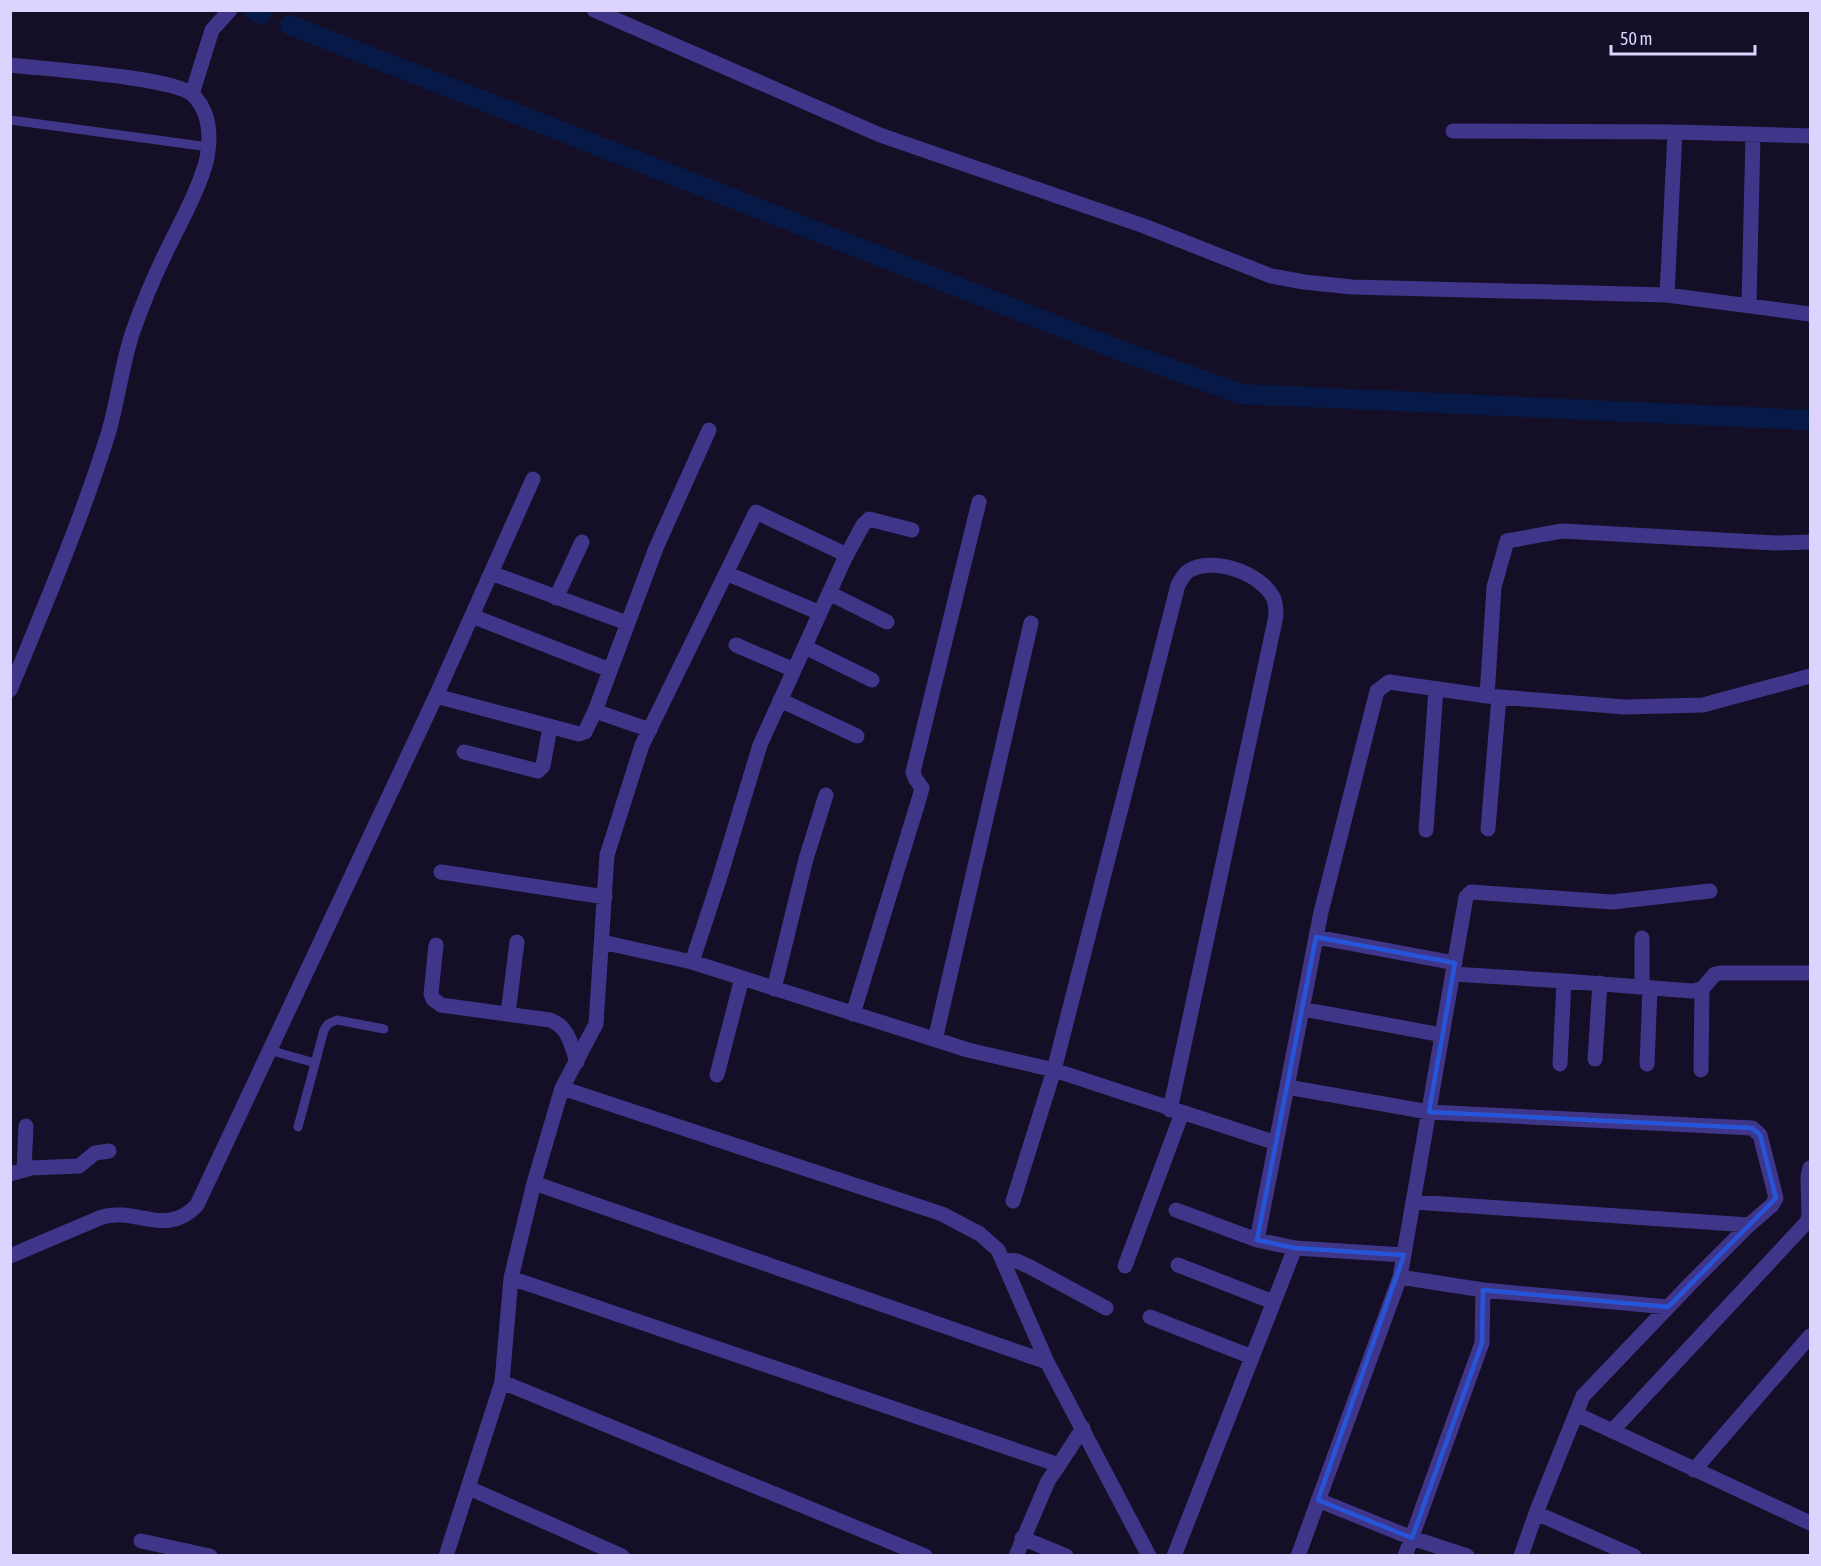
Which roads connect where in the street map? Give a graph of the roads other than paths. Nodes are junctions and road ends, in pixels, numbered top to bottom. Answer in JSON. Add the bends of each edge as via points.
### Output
{"nodes":[{"id":1,"x":230,"y":10,"type":"edge"},
{"id":2,"x":594,"y":10,"type":"edge"},
{"id":3,"x":10,"y":65,"type":"edge"},
{"id":4,"x":192,"y":94,"type":"junction"},
{"id":5,"x":10,"y":120,"type":"edge"},
{"id":6,"x":1453,"y":131,"type":"dead end"},
{"id":7,"x":1675,"y":132,"type":"junction"},
{"id":8,"x":1753,"y":135,"type":"junction"},
{"id":9,"x":1810,"y":136,"type":"edge"},
{"id":10,"x":208,"y":147,"type":"junction"},
{"id":11,"x":1667,"y":295,"type":"junction"},
{"id":12,"x":1749,"y":305,"type":"junction"},
{"id":13,"x":1810,"y":314,"type":"edge"},
{"id":14,"x":709,"y":430,"type":"dead end"},
{"id":15,"x":533,"y":479,"type":"dead end"},
{"id":16,"x":979,"y":502,"type":"dead end"},
{"id":17,"x":912,"y":530,"type":"dead end"},
{"id":18,"x":582,"y":542,"type":"dead end"},
{"id":19,"x":1810,"y":542,"type":"edge"},
{"id":20,"x":847,"y":555,"type":"junction"},
{"id":21,"x":491,"y":573,"type":"junction"},
{"id":22,"x":726,"y":573,"type":"junction"},
{"id":23,"x":829,"y":593,"type":"junction"},
{"id":24,"x":556,"y":598,"type":"junction"},
{"id":25,"x":820,"y":613,"type":"junction"},
{"id":26,"x":472,"y":616,"type":"junction"},
{"id":27,"x":887,"y":622,"type":"dead end"},
{"id":28,"x":627,"y":623,"type":"junction"},
{"id":29,"x":1031,"y":623,"type":"dead end"},
{"id":30,"x":736,"y":645,"type":"dead end"},
{"id":31,"x":805,"y":647,"type":"junction"},
{"id":32,"x":610,"y":670,"type":"junction"},
{"id":33,"x":794,"y":670,"type":"junction"},
{"id":34,"x":1810,"y":676,"type":"edge"},
{"id":35,"x":873,"y":680,"type":"dead end"},
{"id":36,"x":1436,"y":689,"type":"junction"},
{"id":37,"x":10,"y":690,"type":"edge"},
{"id":38,"x":436,"y":696,"type":"junction"},
{"id":39,"x":1493,"y":696,"type":"junction"},
{"id":40,"x":780,"y":700,"type":"junction"},
{"id":41,"x":595,"y":711,"type":"junction"},
{"id":42,"x":550,"y":727,"type":"junction"},
{"id":43,"x":650,"y":730,"type":"junction"},
{"id":44,"x":856,"y":736,"type":"dead end"},
{"id":45,"x":464,"y":752,"type":"dead end"},
{"id":46,"x":826,"y":795,"type":"dead end"},
{"id":47,"x":1488,"y":829,"type":"dead end"},
{"id":48,"x":1426,"y":830,"type":"dead end"},
{"id":49,"x":441,"y":873,"type":"dead end"},
{"id":50,"x":1710,"y":891,"type":"dead end"},
{"id":51,"x":605,"y":897,"type":"junction"},
{"id":52,"x":1316,"y":937,"type":"junction"},
{"id":53,"x":1642,"y":938,"type":"dead end"},
{"id":54,"x":517,"y":942,"type":"dead end"},
{"id":55,"x":602,"y":942,"type":"junction"},
{"id":56,"x":436,"y":945,"type":"dead end"},
{"id":57,"x":692,"y":963,"type":"junction"},
{"id":58,"x":1454,"y":969,"type":"junction"},
{"id":59,"x":1810,"y":973,"type":"edge"},
{"id":60,"x":742,"y":978,"type":"junction"},
{"id":61,"x":1564,"y":981,"type":"junction"},
{"id":62,"x":1600,"y":984,"type":"junction"},
{"id":63,"x":1646,"y":987,"type":"junction"},
{"id":64,"x":1702,"y":988,"type":"junction"},
{"id":65,"x":774,"y":989,"type":"junction"},
{"id":66,"x":1302,"y":1009,"type":"junction"},
{"id":67,"x":508,"y":1014,"type":"junction"},
{"id":68,"x":853,"y":1014,"type":"junction"},
{"id":69,"x":384,"y":1029,"type":"dead end"},
{"id":70,"x":1442,"y":1035,"type":"junction"},
{"id":71,"x":935,"y":1040,"type":"junction"},
{"id":72,"x":269,"y":1050,"type":"junction"},
{"id":73,"x":1595,"y":1059,"type":"dead end"},
{"id":74,"x":577,"y":1062,"type":"junction"},
{"id":75,"x":315,"y":1063,"type":"junction"},
{"id":76,"x":1560,"y":1064,"type":"dead end"},
{"id":77,"x":1647,"y":1064,"type":"dead end"},
{"id":78,"x":1054,"y":1070,"type":"junction"},
{"id":79,"x":1701,"y":1070,"type":"dead end"},
{"id":80,"x":717,"y":1075,"type":"dead end"},
{"id":81,"x":1287,"y":1087,"type":"junction"},
{"id":82,"x":562,"y":1088,"type":"junction"},
{"id":83,"x":1176,"y":1111,"type":"junction"},
{"id":84,"x":1429,"y":1112,"type":"junction"},
{"id":85,"x":26,"y":1126,"type":"dead end"},
{"id":86,"x":298,"y":1127,"type":"dead end"},
{"id":87,"x":1276,"y":1143,"type":"junction"},
{"id":88,"x":109,"y":1151,"type":"dead end"},
{"id":89,"x":1810,"y":1168,"type":"edge"},
{"id":90,"x":17,"y":1171,"type":"edge"},
{"id":91,"x":534,"y":1183,"type":"junction"},
{"id":92,"x":1013,"y":1201,"type":"dead end"},
{"id":93,"x":1414,"y":1202,"type":"junction"},
{"id":94,"x":1176,"y":1210,"type":"dead end"},
{"id":95,"x":1749,"y":1225,"type":"junction"},
{"id":96,"x":1257,"y":1240,"type":"junction"},
{"id":97,"x":1295,"y":1248,"type":"junction"},
{"id":98,"x":1404,"y":1255,"type":"junction"},
{"id":99,"x":10,"y":1256,"type":"edge"},
{"id":100,"x":1002,"y":1259,"type":"junction"},
{"id":101,"x":1178,"y":1265,"type":"dead end"},
{"id":102,"x":1125,"y":1266,"type":"dead end"},
{"id":103,"x":1400,"y":1277,"type":"junction"},
{"id":104,"x":511,"y":1278,"type":"junction"},
{"id":105,"x":1483,"y":1290,"type":"junction"},
{"id":106,"x":1273,"y":1302,"type":"junction"},
{"id":107,"x":1668,"y":1307,"type":"junction"},
{"id":108,"x":1106,"y":1308,"type":"dead end"},
{"id":109,"x":1150,"y":1317,"type":"dead end"},
{"id":110,"x":1810,"y":1336,"type":"edge"},
{"id":111,"x":1252,"y":1357,"type":"junction"},
{"id":112,"x":1047,"y":1362,"type":"junction"},
{"id":113,"x":502,"y":1382,"type":"junction"},
{"id":114,"x":1576,"y":1414,"type":"junction"},
{"id":115,"x":1083,"y":1428,"type":"junction"},
{"id":116,"x":1612,"y":1431,"type":"junction"},
{"id":117,"x":1059,"y":1465,"type":"junction"},
{"id":118,"x":1694,"y":1470,"type":"junction"},
{"id":119,"x":469,"y":1488,"type":"junction"},
{"id":120,"x":1318,"y":1500,"type":"junction"},
{"id":121,"x":1536,"y":1513,"type":"junction"},
{"id":122,"x":1810,"y":1521,"type":"edge"},
{"id":123,"x":1022,"y":1538,"type":"junction"},
{"id":124,"x":1412,"y":1538,"type":"junction"},
{"id":125,"x":141,"y":1541,"type":"dead end"},
{"id":126,"x":210,"y":1556,"type":"edge"},
{"id":127,"x":446,"y":1556,"type":"edge"},
{"id":128,"x":622,"y":1556,"type":"edge"},
{"id":129,"x":925,"y":1556,"type":"edge"},
{"id":130,"x":1016,"y":1556,"type":"edge"},
{"id":131,"x":1066,"y":1556,"type":"edge"},
{"id":132,"x":1149,"y":1556,"type":"edge"},
{"id":133,"x":1174,"y":1556,"type":"edge"},
{"id":134,"x":1298,"y":1556,"type":"edge"},
{"id":135,"x":1405,"y":1556,"type":"edge"},
{"id":136,"x":1467,"y":1556,"type":"edge"},
{"id":137,"x":1521,"y":1556,"type":"edge"},
{"id":138,"x":1634,"y":1556,"type":"edge"}],
"edges":[{"from":1,"to":4,"type":"street","via":[[212,30]]},
{"from":2,"to":11,"type":"street","via":[[880,135],[1144,226],[1271,276],[1352,287]]},
{"from":3,"to":4,"type":"street","via":[[138,79]]},
{"from":4,"to":10,"type":"street","via":[[207,114]]},
{"from":5,"to":10,"type":"lane"},
{"from":6,"to":7,"type":"street"},
{"from":7,"to":8,"type":"street"},
{"from":7,"to":11,"type":"street"},
{"from":8,"to":9,"type":"street"},
{"from":8,"to":12,"type":"street"},
{"from":10,"to":37,"type":"street","via":[[195,190],[155,275],[132,336],[109,430],[74,533]]},
{"from":11,"to":12,"type":"street"},
{"from":12,"to":13,"type":"street"},
{"from":14,"to":28,"type":"street"},
{"from":15,"to":21,"type":"street"},
{"from":16,"to":68,"type":"street","via":[[913,772],[922,788]]},
{"from":17,"to":20,"type":"street","via":[[869,519]]},
{"from":18,"to":24,"type":"street"},
{"from":19,"to":39,"type":"street","via":[[1562,531],[1507,541],[1494,586]]},
{"from":20,"to":22,"type":"street","via":[[756,512]]},
{"from":20,"to":23,"type":"street"},
{"from":21,"to":24,"type":"street"},
{"from":21,"to":26,"type":"street"},
{"from":22,"to":25,"type":"street"},
{"from":22,"to":43,"type":"street"},
{"from":23,"to":25,"type":"street"},
{"from":23,"to":27,"type":"street"},
{"from":24,"to":28,"type":"street"},
{"from":25,"to":31,"type":"street"},
{"from":26,"to":32,"type":"street"},
{"from":26,"to":38,"type":"street"},
{"from":28,"to":32,"type":"street"},
{"from":29,"to":71,"type":"street"},
{"from":30,"to":33,"type":"street"},
{"from":31,"to":33,"type":"street"},
{"from":31,"to":35,"type":"street"},
{"from":32,"to":41,"type":"street"},
{"from":33,"to":40,"type":"street"},
{"from":34,"to":39,"type":"street","via":[[1703,705],[1625,707]]},
{"from":36,"to":39,"type":"street"},
{"from":36,"to":48,"type":"street"},
{"from":36,"to":52,"type":"street","via":[[1389,682],[1377,691]]},
{"from":38,"to":42,"type":"street"},
{"from":38,"to":72,"type":"street"},
{"from":39,"to":47,"type":"street"},
{"from":40,"to":44,"type":"street"},
{"from":40,"to":57,"type":"street","via":[[754,758]]},
{"from":41,"to":42,"type":"street","via":[[585,732]]},
{"from":41,"to":43,"type":"street"},
{"from":42,"to":45,"type":"street","via":[[543,766],[538,771]]},
{"from":43,"to":51,"type":"street","via":[[606,855]]},
{"from":46,"to":65,"type":"street"},
{"from":49,"to":51,"type":"street"},
{"from":50,"to":58,"type":"street","via":[[1612,902],[1471,892],[1466,897]]},
{"from":51,"to":55,"type":"street"},
{"from":52,"to":58,"type":"street"},
{"from":52,"to":66,"type":"street"},
{"from":53,"to":63,"type":"street"},
{"from":54,"to":67,"type":"street"},
{"from":55,"to":57,"type":"street"},
{"from":55,"to":74,"type":"street","via":[[596,1024]]},
{"from":56,"to":67,"type":"street","via":[[431,994],[437,1003]]},
{"from":57,"to":60,"type":"street"},
{"from":58,"to":61,"type":"street"},
{"from":58,"to":70,"type":"street"},
{"from":59,"to":64,"type":"street","via":[[1720,973]]},
{"from":60,"to":65,"type":"street"},
{"from":60,"to":80,"type":"street"},
{"from":61,"to":62,"type":"street"},
{"from":61,"to":76,"type":"street"},
{"from":62,"to":63,"type":"street"},
{"from":62,"to":73,"type":"street"},
{"from":63,"to":64,"type":"street","via":[[1692,991]]},
{"from":63,"to":77,"type":"street"},
{"from":64,"to":79,"type":"street"},
{"from":65,"to":68,"type":"street"},
{"from":66,"to":70,"type":"street"},
{"from":66,"to":81,"type":"street"},
{"from":67,"to":74,"type":"street","via":[[559,1023],[569,1037]]},
{"from":68,"to":71,"type":"street"},
{"from":69,"to":75,"type":"lane","via":[[333,1021],[324,1030]]},
{"from":70,"to":84,"type":"street"},
{"from":71,"to":78,"type":"street"},
{"from":72,"to":75,"type":"lane"},
{"from":72,"to":99,"type":"street","via":[[197,1205],[190,1212],[180,1219],[162,1221],[112,1214]]},
{"from":74,"to":82,"type":"street"},
{"from":75,"to":86,"type":"lane"},
{"from":78,"to":83,"type":"street"},
{"from":78,"to":83,"type":"street","via":[[1179,585],[1188,570],[1203,566],[1237,570],[1269,591],[1276,616]]},
{"from":78,"to":92,"type":"street"},
{"from":81,"to":84,"type":"street"},
{"from":81,"to":87,"type":"street"},
{"from":82,"to":91,"type":"street"},
{"from":82,"to":100,"type":"street","via":[[942,1214],[980,1234]]},
{"from":83,"to":87,"type":"street"},
{"from":83,"to":102,"type":"street"},
{"from":84,"to":93,"type":"street"},
{"from":84,"to":95,"type":"street","via":[[1752,1128],[1760,1136],[1776,1197]]},
{"from":85,"to":90,"type":"street"},
{"from":87,"to":96,"type":"street"},
{"from":88,"to":90,"type":"street","via":[[94,1153],[72,1167]]},
{"from":89,"to":116,"type":"street","via":[[1807,1222]]},
{"from":91,"to":104,"type":"street"},
{"from":91,"to":112,"type":"street"},
{"from":93,"to":95,"type":"street"},
{"from":93,"to":98,"type":"street"},
{"from":94,"to":96,"type":"street"},
{"from":95,"to":107,"type":"street"},
{"from":96,"to":97,"type":"street"},
{"from":97,"to":98,"type":"street"},
{"from":97,"to":106,"type":"street"},
{"from":98,"to":103,"type":"street"},
{"from":100,"to":108,"type":"street","via":[[1030,1267]]},
{"from":100,"to":112,"type":"street"},
{"from":101,"to":106,"type":"street"},
{"from":103,"to":105,"type":"street"},
{"from":103,"to":120,"type":"street"},
{"from":104,"to":113,"type":"street"},
{"from":104,"to":117,"type":"street"},
{"from":105,"to":107,"type":"street"},
{"from":105,"to":124,"type":"street","via":[[1482,1343]]},
{"from":106,"to":111,"type":"street"},
{"from":107,"to":114,"type":"street","via":[[1582,1396]]},
{"from":109,"to":111,"type":"street"},
{"from":110,"to":118,"type":"street"},
{"from":111,"to":133,"type":"street"},
{"from":112,"to":115,"type":"street"},
{"from":113,"to":119,"type":"street"},
{"from":113,"to":129,"type":"street"},
{"from":114,"to":116,"type":"street"},
{"from":114,"to":121,"type":"street"},
{"from":115,"to":117,"type":"street"},
{"from":115,"to":132,"type":"street"},
{"from":116,"to":118,"type":"street"},
{"from":117,"to":123,"type":"street"},
{"from":118,"to":122,"type":"street"},
{"from":119,"to":127,"type":"street"},
{"from":119,"to":128,"type":"street"},
{"from":120,"to":124,"type":"street"},
{"from":120,"to":134,"type":"street"},
{"from":121,"to":137,"type":"street"},
{"from":121,"to":138,"type":"street"},
{"from":123,"to":130,"type":"street"},
{"from":123,"to":131,"type":"street"},
{"from":124,"to":135,"type":"street"},
{"from":124,"to":136,"type":"street"},
{"from":125,"to":126,"type":"street"}]}
